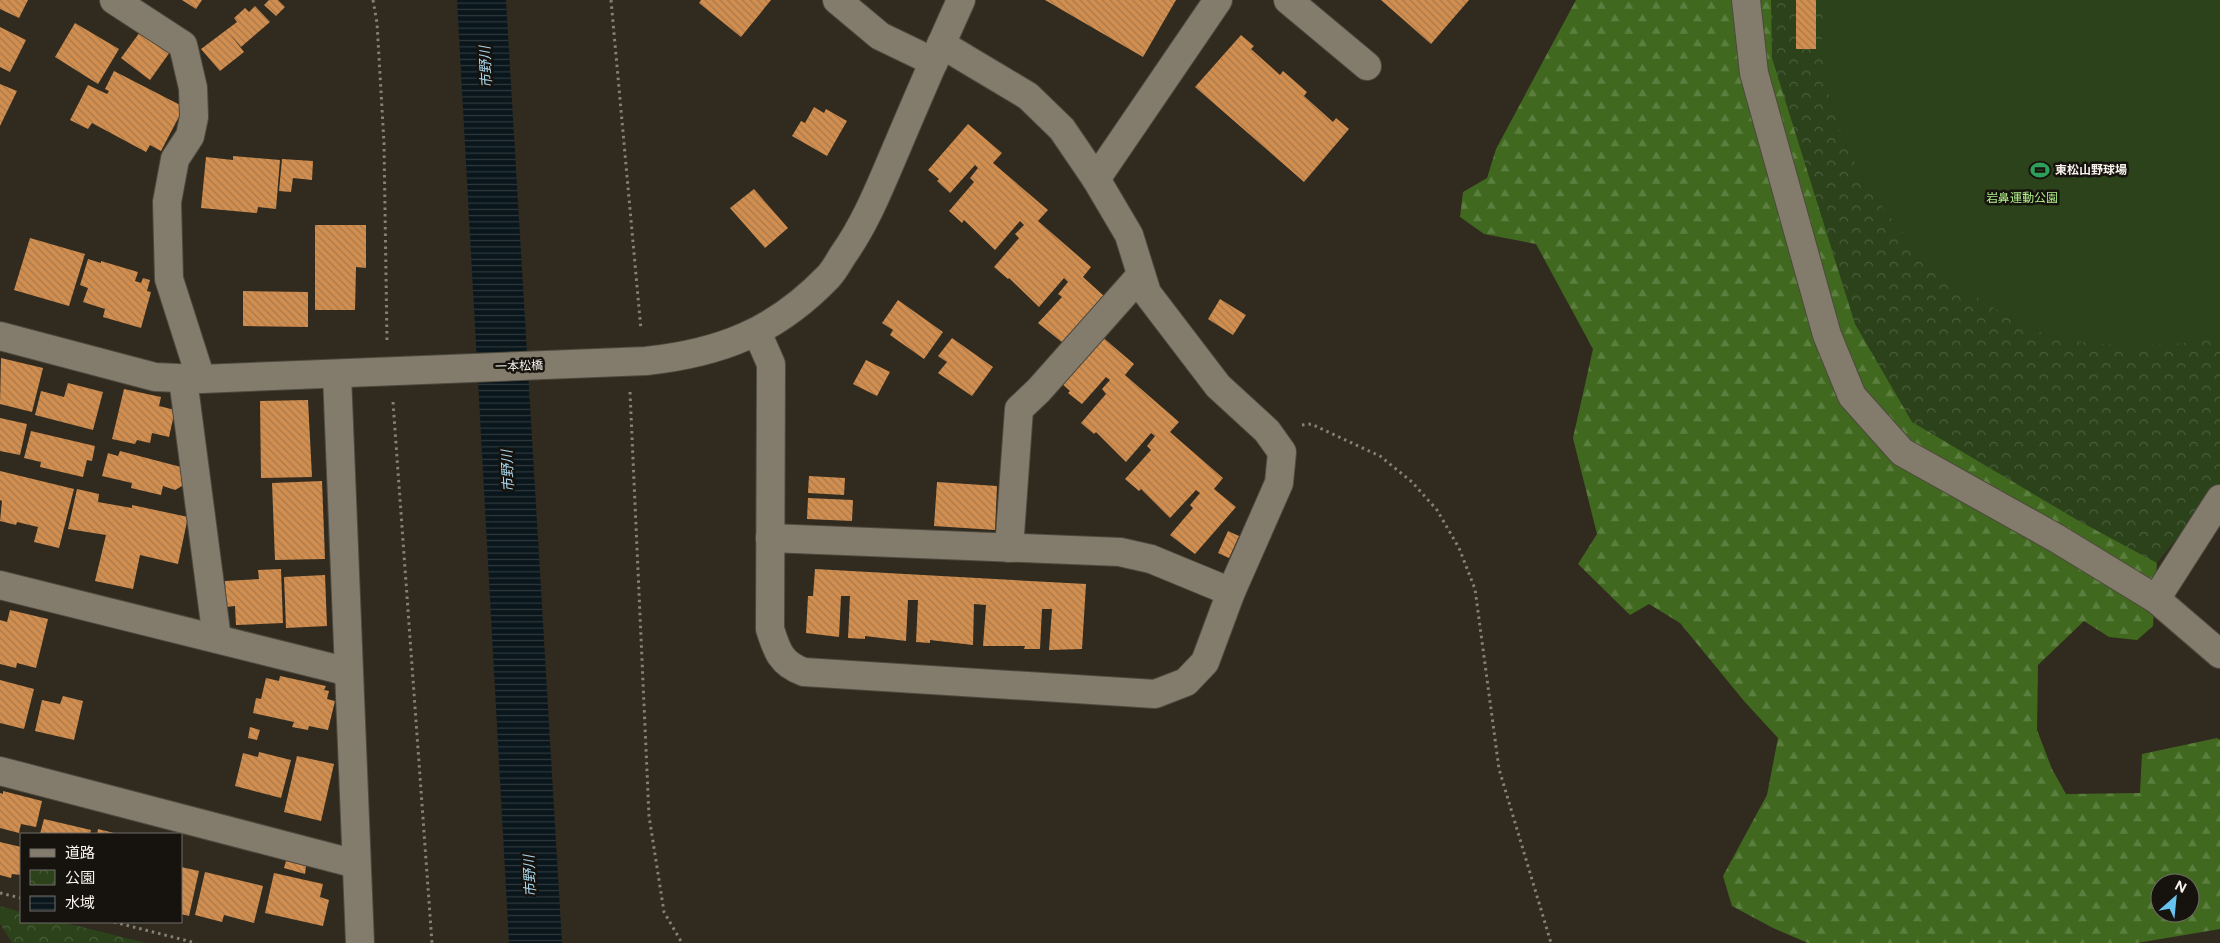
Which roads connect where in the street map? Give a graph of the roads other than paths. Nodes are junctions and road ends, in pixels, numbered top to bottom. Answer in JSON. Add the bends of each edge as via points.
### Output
{"nodes":[{"id":1,"x":114,"y":0,"type":"edge"},
{"id":2,"x":837,"y":0,"type":"edge"},
{"id":3,"x":960,"y":0,"type":"edge"},
{"id":4,"x":1218,"y":0,"type":"edge"},
{"id":5,"x":1288,"y":0,"type":"edge"},
{"id":6,"x":1746,"y":0,"type":"edge"},
{"id":7,"x":938,"y":53,"type":"junction"},
{"id":8,"x":1367,"y":66,"type":"dead end"},
{"id":9,"x":1096,"y":178,"type":"junction"},
{"id":10,"x":1141,"y":275,"type":"junction"},
{"id":11,"x":757,"y":332,"type":"junction"},
{"id":12,"x":0,"y":336,"type":"edge"},
{"id":13,"x":337,"y":375,"type":"junction"},
{"id":14,"x":192,"y":379,"type":"junction"},
{"id":15,"x":2220,"y":499,"type":"edge"},
{"id":16,"x":770,"y":538,"type":"junction"},
{"id":17,"x":1009,"y":548,"type":"junction"},
{"id":18,"x":0,"y":585,"type":"edge"},
{"id":19,"x":1231,"y":592,"type":"junction"},
{"id":20,"x":2156,"y":599,"type":"junction"},
{"id":21,"x":217,"y":639,"type":"junction"},
{"id":22,"x":2220,"y":654,"type":"edge"},
{"id":23,"x":349,"y":672,"type":"junction"},
{"id":24,"x":0,"y":771,"type":"edge"},
{"id":25,"x":356,"y":864,"type":"junction"},
{"id":26,"x":360,"y":943,"type":"edge"}],
"edges":[{"from":1,"to":14,"type":"street","via":[[183,45],[193,88],[194,117],[190,136],[175,159],[167,202],[169,279]]},
{"from":2,"to":7,"type":"street","via":[[880,36]]},
{"from":3,"to":7,"type":"street","name":"一本松橋"},
{"from":4,"to":9,"type":"street"},
{"from":5,"to":8,"type":"street"},
{"from":6,"to":20,"type":"street","via":[[1754,73],[1827,336],[1852,396],[1902,452],[2056,538]]},
{"from":7,"to":9,"type":"street","via":[[1028,96],[1062,129]]},
{"from":7,"to":11,"type":"street","name":"一本松橋","via":[[872,207],[854,240],[829,276],[800,302]]},
{"from":9,"to":10,"type":"street","via":[[1129,235]]},
{"from":10,"to":17,"type":"street","via":[[1039,390],[1018,409]]},
{"from":10,"to":19,"type":"street","via":[[1147,293],[1218,386],[1267,431],[1282,452],[1278,483]]},
{"from":11,"to":13,"type":"street","name":"一本松橋","via":[[685,357]]},
{"from":11,"to":16,"type":"street","via":[[771,364]]},
{"from":12,"to":14,"type":"street","name":"一本松橋","via":[[155,377]]},
{"from":13,"to":14,"type":"street","name":"一本松橋"},
{"from":13,"to":23,"type":"street"},
{"from":14,"to":21,"type":"street"},
{"from":15,"to":20,"type":"street"},
{"from":16,"to":17,"type":"street"},
{"from":16,"to":19,"type":"street","via":[[770,629],[782,658],[791,667],[804,672],[1155,694],[1186,682],[1205,662]]},
{"from":17,"to":19,"type":"street","via":[[1120,552],[1151,559]]},
{"from":18,"to":21,"type":"street"},
{"from":20,"to":22,"type":"street"},
{"from":21,"to":23,"type":"street"},
{"from":23,"to":25,"type":"street"},
{"from":24,"to":25,"type":"street"},
{"from":25,"to":26,"type":"street"}]}
